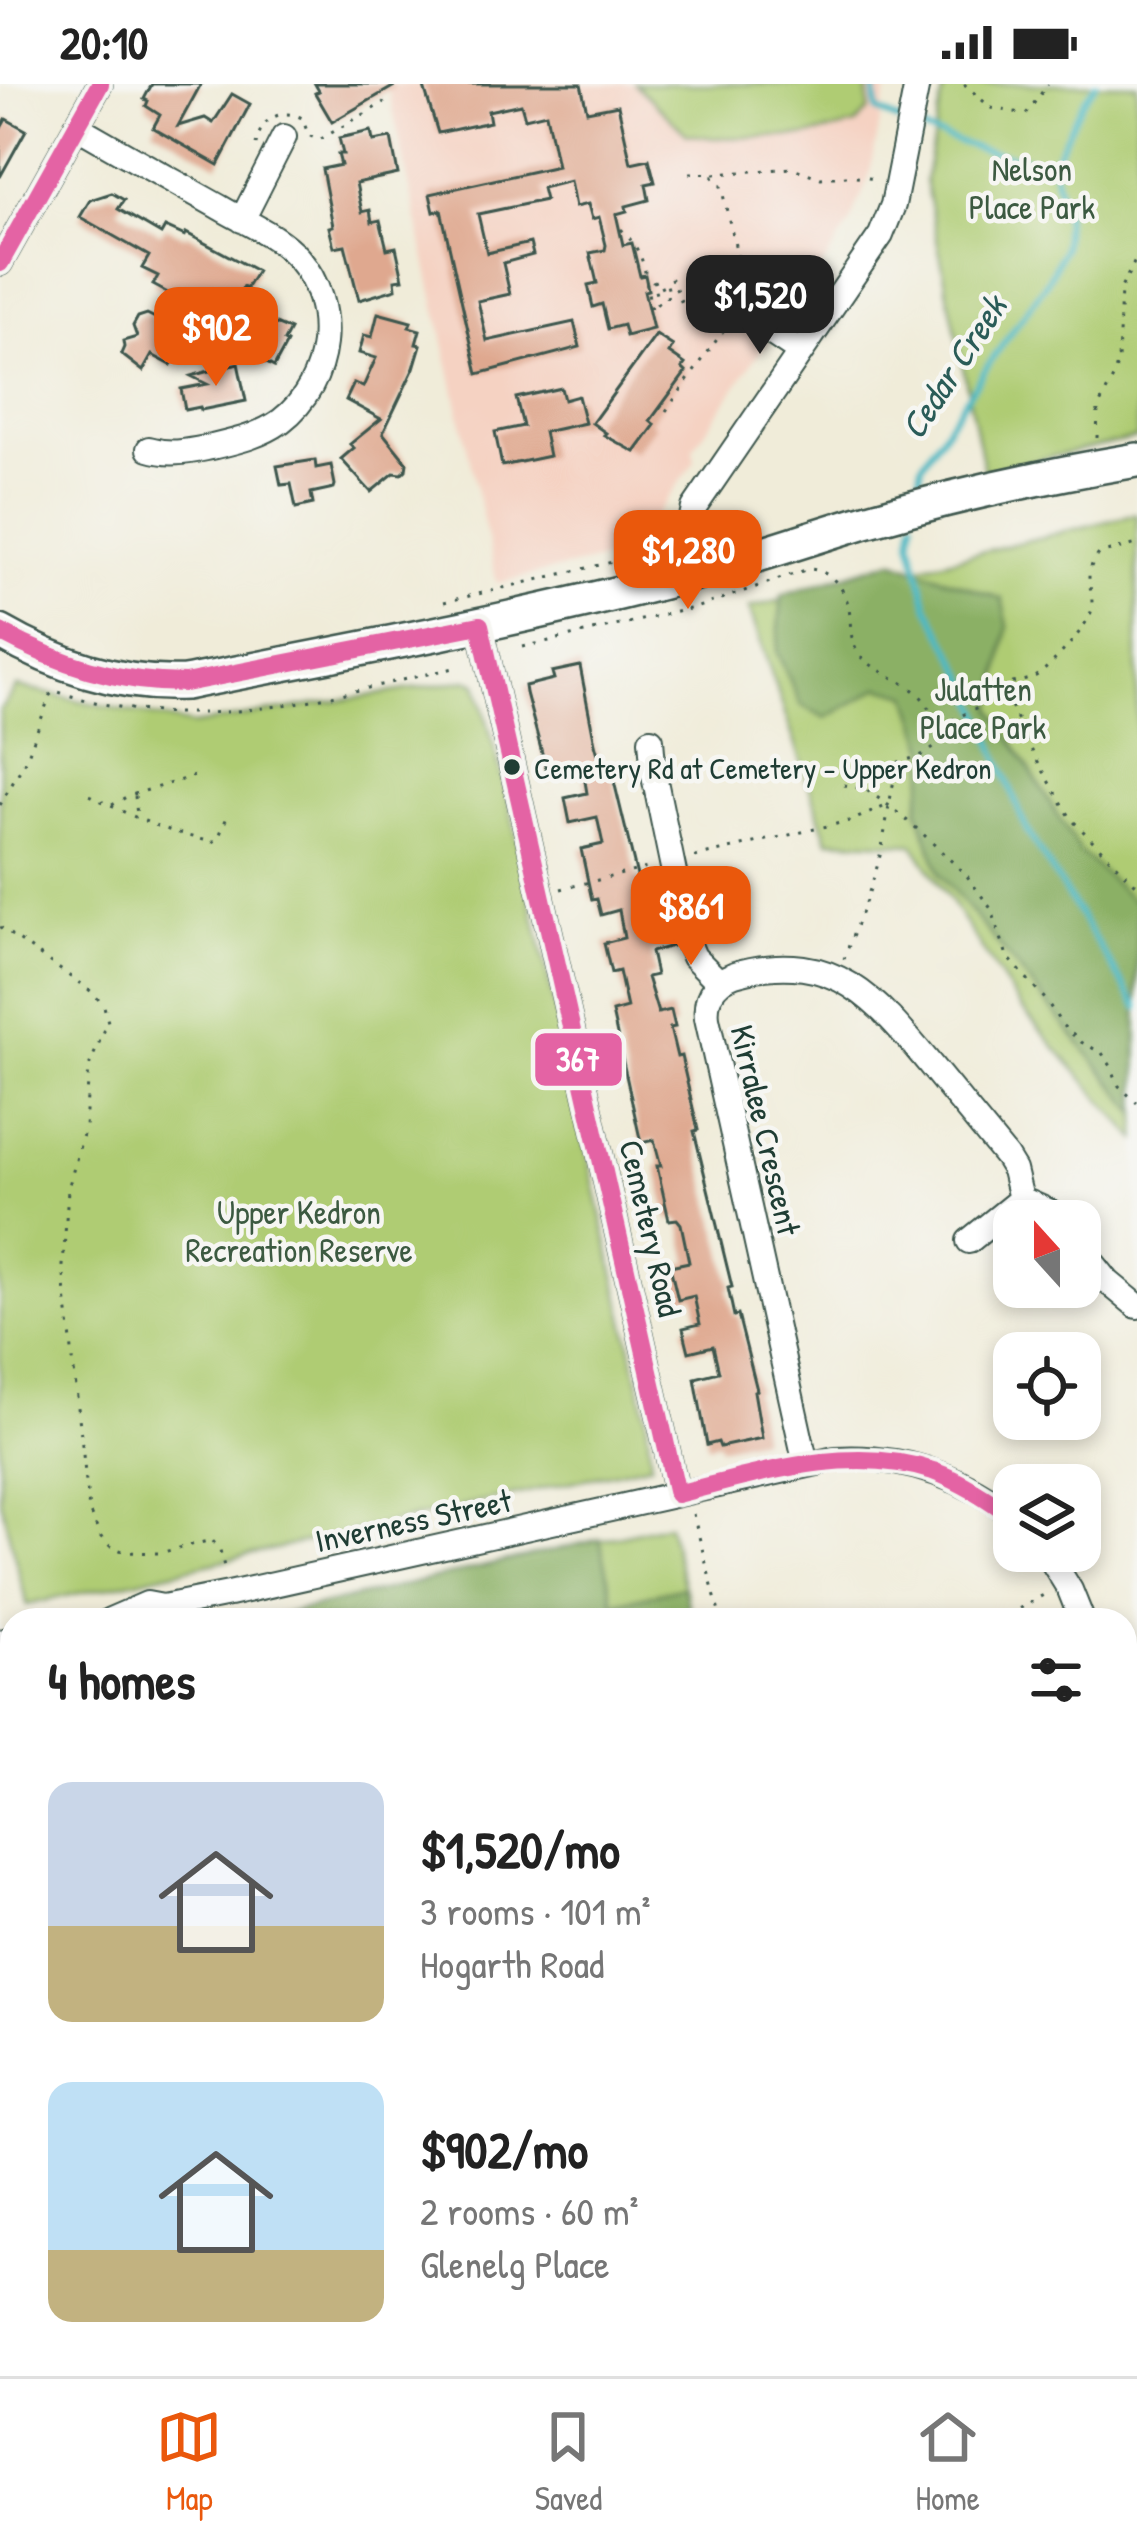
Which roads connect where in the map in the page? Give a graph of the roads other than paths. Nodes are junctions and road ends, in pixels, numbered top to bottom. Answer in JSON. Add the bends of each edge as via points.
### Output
{"nodes":[{"id":1,"x":100,"y":84,"type":"edge"},
{"id":2,"x":917,"y":84,"type":"edge"},
{"id":3,"x":76,"y":126,"type":"junction"},
{"id":4,"x":297,"y":136,"type":"road end"},
{"id":5,"x":242,"y":220,"type":"junction"},
{"id":6,"x":0,"y":262,"type":"edge"},
{"id":7,"x":739,"y":310,"type":"road end"},
{"id":8,"x":800,"y":352,"type":"junction"},
{"id":9,"x":149,"y":449,"type":"dead end"},
{"id":10,"x":1137,"y":460,"type":"edge"},
{"id":11,"x":701,"y":573,"type":"junction"},
{"id":12,"x":480,"y":625,"type":"junction"},
{"id":13,"x":0,"y":632,"type":"edge"},
{"id":14,"x":651,"y":740,"type":"dead end"},
{"id":15,"x":719,"y":982,"type":"junction"},
{"id":16,"x":1021,"y":1199,"type":"joint"},
{"id":17,"x":969,"y":1241,"type":"dead end"},
{"id":18,"x":1101,"y":1273,"type":"edge"},
{"id":19,"x":1137,"y":1306,"type":"edge"},
{"id":20,"x":806,"y":1464,"type":"junction"},
{"id":21,"x":685,"y":1503,"type":"junction"},
{"id":22,"x":993,"y":1503,"type":"edge"},
{"id":23,"x":1059,"y":1572,"type":"edge"},
{"id":24,"x":183,"y":1608,"type":"edge"},
{"id":25,"x":1077,"y":1608,"type":"edge"},
{"id":26,"x":0,"y":1986,"type":"edge"},
{"id":27,"x":0,"y":1995,"type":"edge"}],
"edges":[{"from":1,"to":3,"type":"street"},
{"from":2,"to":8,"type":"street","via":[[881,235]]},
{"from":3,"to":5,"type":"street"},
{"from":3,"to":6,"type":"street"},
{"from":4,"to":5,"type":"street"},
{"from":5,"to":9,"type":"street","via":[[283,244],[310,275],[324,316],[318,373],[293,410],[256,435],[182,453]]},
{"from":7,"to":8,"type":"street"},
{"from":8,"to":11,"type":"street","via":[[694,508]]},
{"from":10,"to":11,"type":"main road","via":[[874,519]]},
{"from":11,"to":12,"type":"main road"},
{"from":12,"to":13,"type":"main road","via":[[160,684],[89,672]]},
{"from":12,"to":21,"type":"street","name":"Cemetery Road"},
{"from":14,"to":15,"type":"street","via":[[690,948]]},
{"from":15,"to":16,"type":"street","name":"Kirralee Crescent","via":[[773,968],[813,970],[866,994],[1006,1157]]},
{"from":15,"to":20,"type":"street","name":"Kirralee Crescent","via":[[706,1018]]},
{"from":16,"to":17,"type":"street"},
{"from":18,"to":19,"type":"street"},
{"from":20,"to":21,"type":"street","name":"Inverness Street"},
{"from":20,"to":22,"type":"street","name":"Inverness Street","via":[[865,1458],[919,1466]]},
{"from":21,"to":24,"type":"street","name":"Inverness Street"},
{"from":23,"to":25,"type":"street"},
{"from":26,"to":27,"type":"street"}]}
